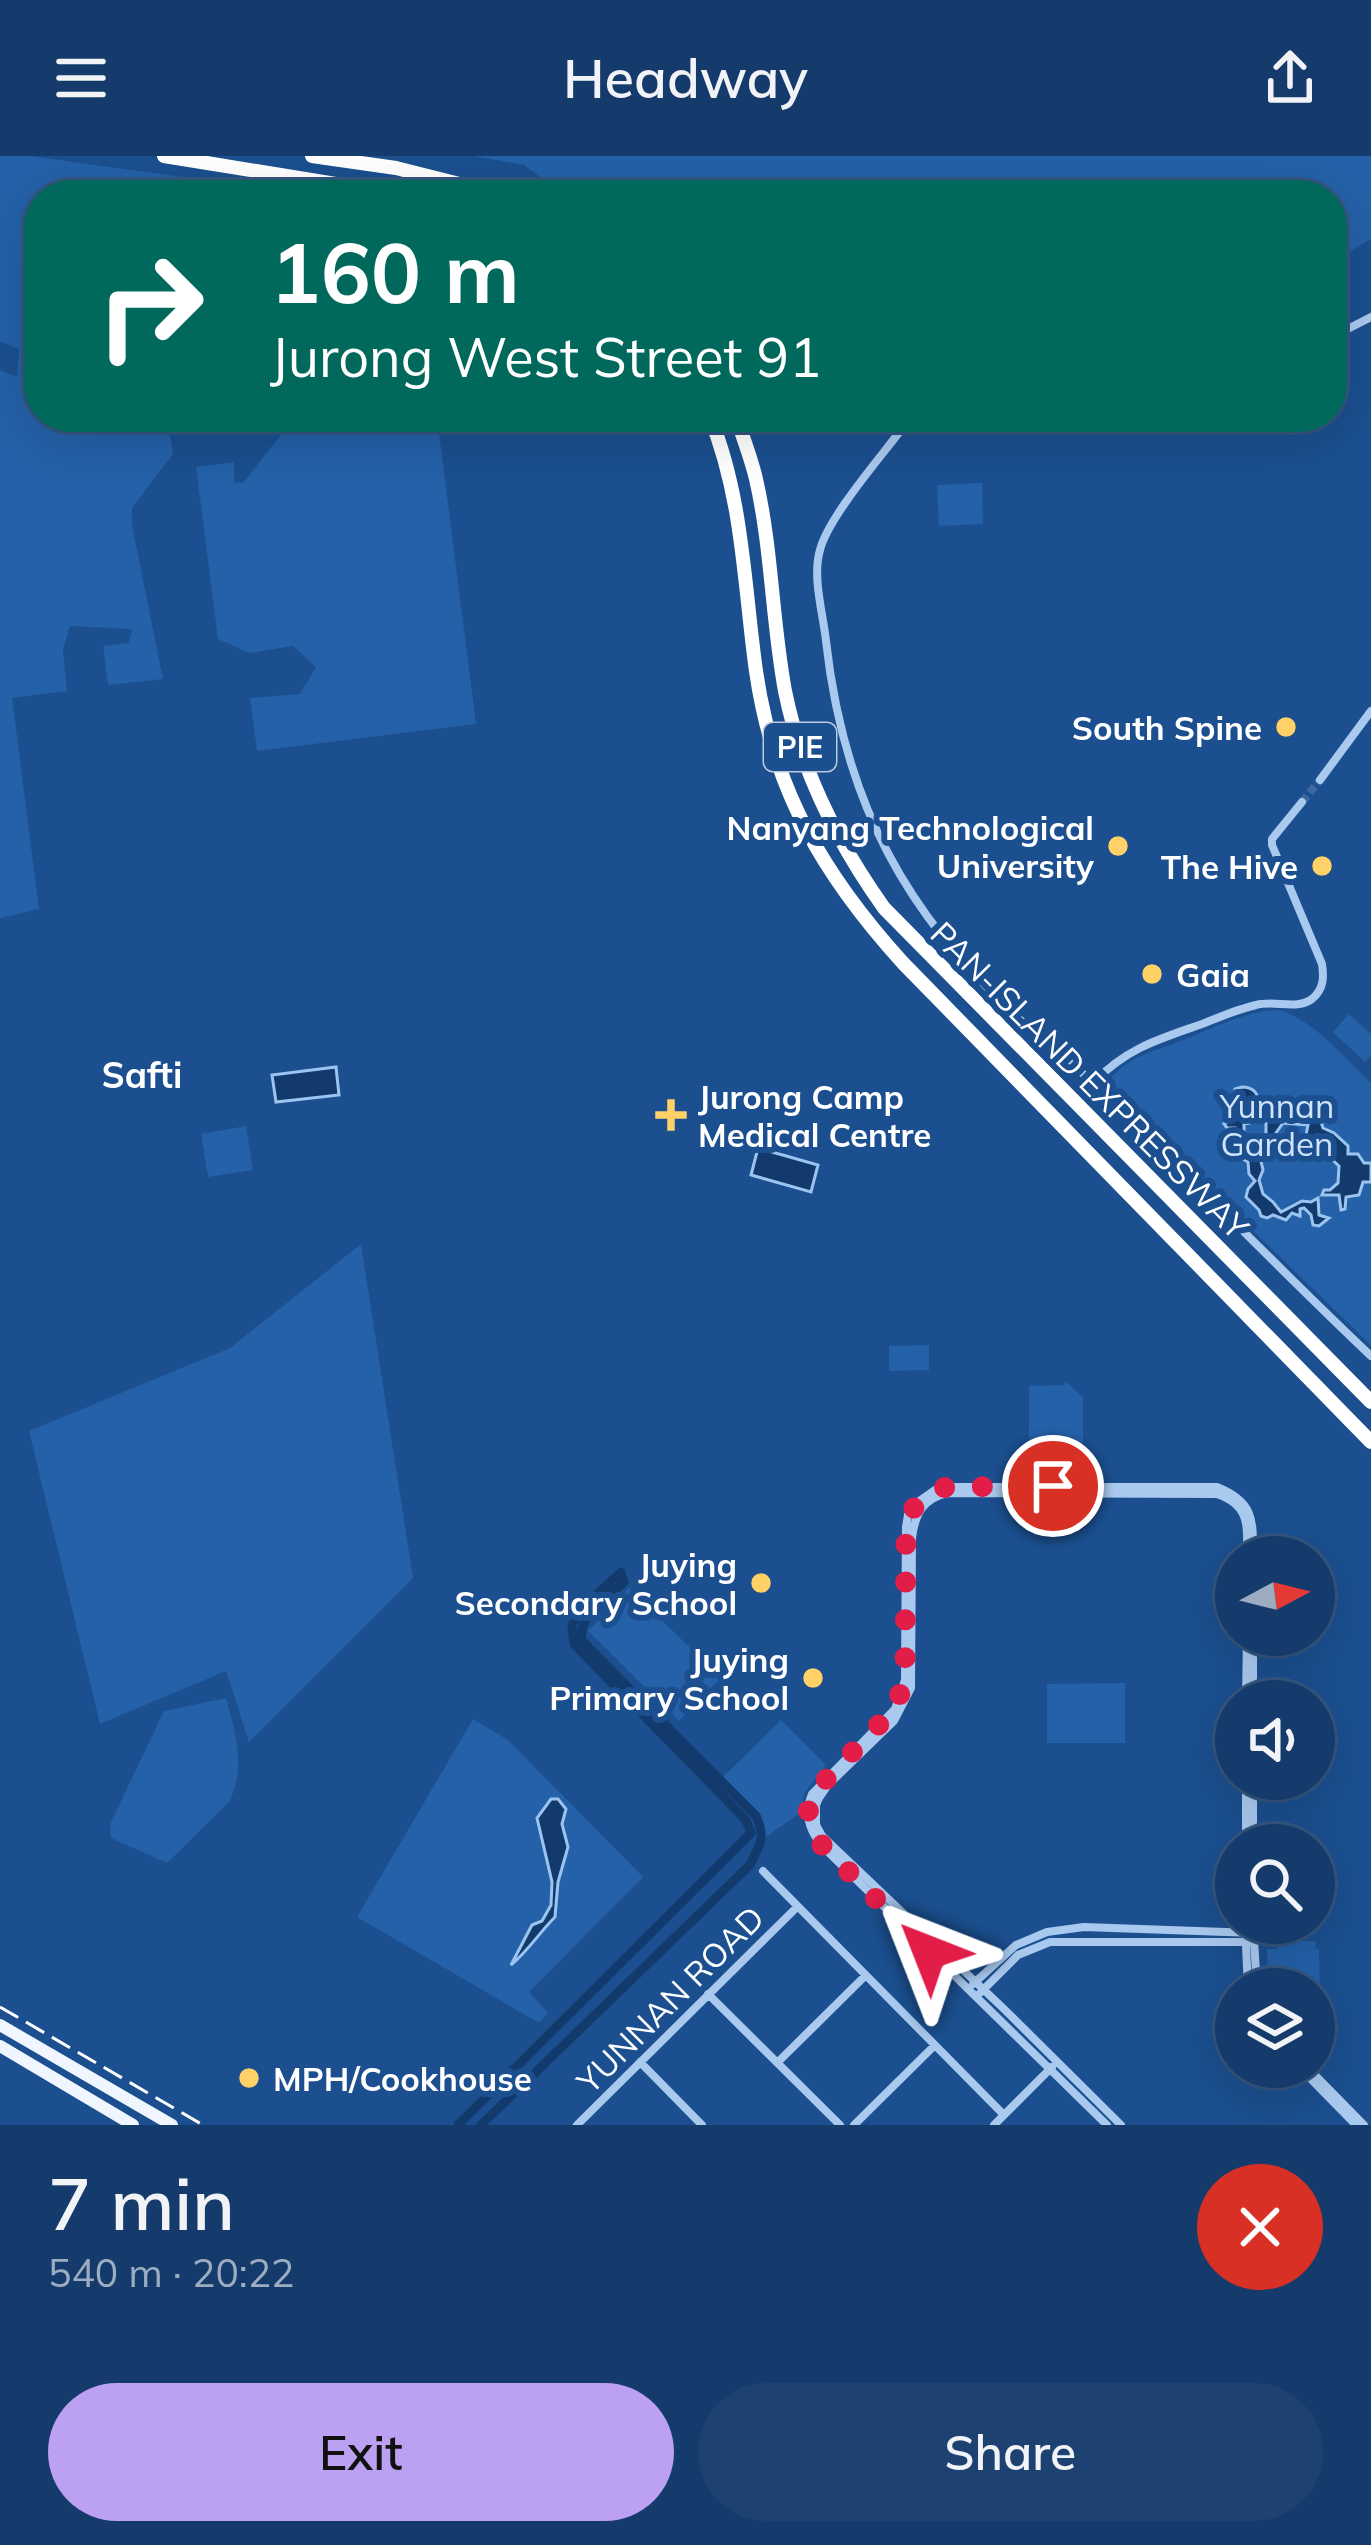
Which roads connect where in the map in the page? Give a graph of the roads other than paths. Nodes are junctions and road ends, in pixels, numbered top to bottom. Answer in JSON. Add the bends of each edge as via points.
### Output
{"nodes":[{"id":1,"x":164,"y":156,"type":"edge"},
{"id":2,"x":312,"y":156,"type":"edge"},
{"id":3,"x":311,"y":180,"type":"edge"},
{"id":4,"x":454,"y":180,"type":"edge"},
{"id":5,"x":715,"y":432,"type":"edge"},
{"id":6,"x":740,"y":432,"type":"edge"},
{"id":7,"x":900,"y":432,"type":"edge"},
{"id":8,"x":1371,"y":711,"type":"edge"},
{"id":9,"x":1319,"y":780,"type":"tunnel mouth"},
{"id":10,"x":1302,"y":802,"type":"tunnel mouth"},
{"id":11,"x":1094,"y":1082,"type":"junction"},
{"id":12,"x":1371,"y":1356,"type":"edge"},
{"id":13,"x":1371,"y":1402,"type":"edge"},
{"id":14,"x":1371,"y":1441,"type":"edge"},
{"id":15,"x":1251,"y":1536,"type":"edge"},
{"id":16,"x":763,"y":1871,"type":"dead end"},
{"id":17,"x":797,"y":1907,"type":"junction"},
{"id":18,"x":1084,"y":1928,"type":"junction"},
{"id":19,"x":1215,"y":1932,"type":"edge"},
{"id":20,"x":1215,"y":1935,"type":"edge"},
{"id":21,"x":1084,"y":1941,"type":"junction"},
{"id":22,"x":865,"y":1976,"type":"junction"},
{"id":23,"x":975,"y":1990,"type":"junction"},
{"id":24,"x":709,"y":1994,"type":"junction"},
{"id":25,"x":0,"y":2025,"type":"edge"},
{"id":26,"x":0,"y":2046,"type":"edge"},
{"id":27,"x":934,"y":2046,"type":"junction"},
{"id":28,"x":640,"y":2062,"type":"junction"},
{"id":29,"x":778,"y":2062,"type":"junction"},
{"id":30,"x":1054,"y":2066,"type":"junction"},
{"id":31,"x":1324,"y":2088,"type":"edge"},
{"id":32,"x":1004,"y":2115,"type":"junction"},
{"id":33,"x":133,"y":2125,"type":"edge"},
{"id":34,"x":172,"y":2125,"type":"edge"},
{"id":35,"x":578,"y":2125,"type":"edge"},
{"id":36,"x":702,"y":2125,"type":"edge"},
{"id":37,"x":840,"y":2125,"type":"edge"},
{"id":38,"x":854,"y":2125,"type":"edge"},
{"id":39,"x":994,"y":2125,"type":"edge"},
{"id":40,"x":1107,"y":2125,"type":"edge"},
{"id":41,"x":1121,"y":2125,"type":"edge"},
{"id":42,"x":1360,"y":2125,"type":"edge"}],
"edges":[{"from":1,"to":3,"type":"highway"},
{"from":2,"to":4,"type":"highway"},
{"from":5,"to":14,"type":"highway","name":"PAN-ISLAND EXPRESSWAY","number":"PIE","via":[[737,515],[764,712],[804,828],[841,890]]},
{"from":6,"to":13,"type":"highway","name":"PAN-ISLAND EXPRESSWAY","number":"PIE","via":[[759,494],[795,732],[846,853],[884,908]]},
{"from":7,"to":11,"type":"street","via":[[826,532],[818,555],[849,760],[886,854],[931,923],[1026,1026]]},
{"from":8,"to":9,"type":"street"},
{"from":10,"to":11,"type":"street","via":[[1272,845],[1322,964],[1317,993],[1297,1005],[1260,1003],[1146,1043]]},
{"from":11,"to":12,"type":"street"},
{"from":15,"to":23,"type":"street","via":[[1249,1510],[1217,1487],[947,1487],[908,1515],[902,1695],[812,1794],[808,1812],[817,1840]]},
{"from":16,"to":17,"type":"street"},
{"from":17,"to":22,"type":"street"},
{"from":17,"to":24,"type":"street","name":"YUNNAN ROAD"},
{"from":18,"to":19,"type":"street"},
{"from":18,"to":21,"type":"street"},
{"from":18,"to":23,"type":"street","via":[[1028,1939]]},
{"from":20,"to":21,"type":"street"},
{"from":21,"to":23,"type":"street","via":[[1032,1947]]},
{"from":22,"to":27,"type":"street"},
{"from":22,"to":29,"type":"street"},
{"from":23,"to":30,"type":"street"},
{"from":24,"to":28,"type":"street","name":"YUNNAN ROAD"},
{"from":24,"to":29,"type":"street"},
{"from":25,"to":34,"type":"main road"},
{"from":26,"to":33,"type":"main road"},
{"from":27,"to":32,"type":"street"},
{"from":27,"to":38,"type":"street"},
{"from":28,"to":35,"type":"street","name":"YUNNAN ROAD"},
{"from":28,"to":36,"type":"street"},
{"from":29,"to":37,"type":"street"},
{"from":30,"to":32,"type":"street"},
{"from":30,"to":40,"type":"street"},
{"from":30,"to":41,"type":"street"},
{"from":31,"to":42,"type":"street"},
{"from":32,"to":39,"type":"street"}]}
